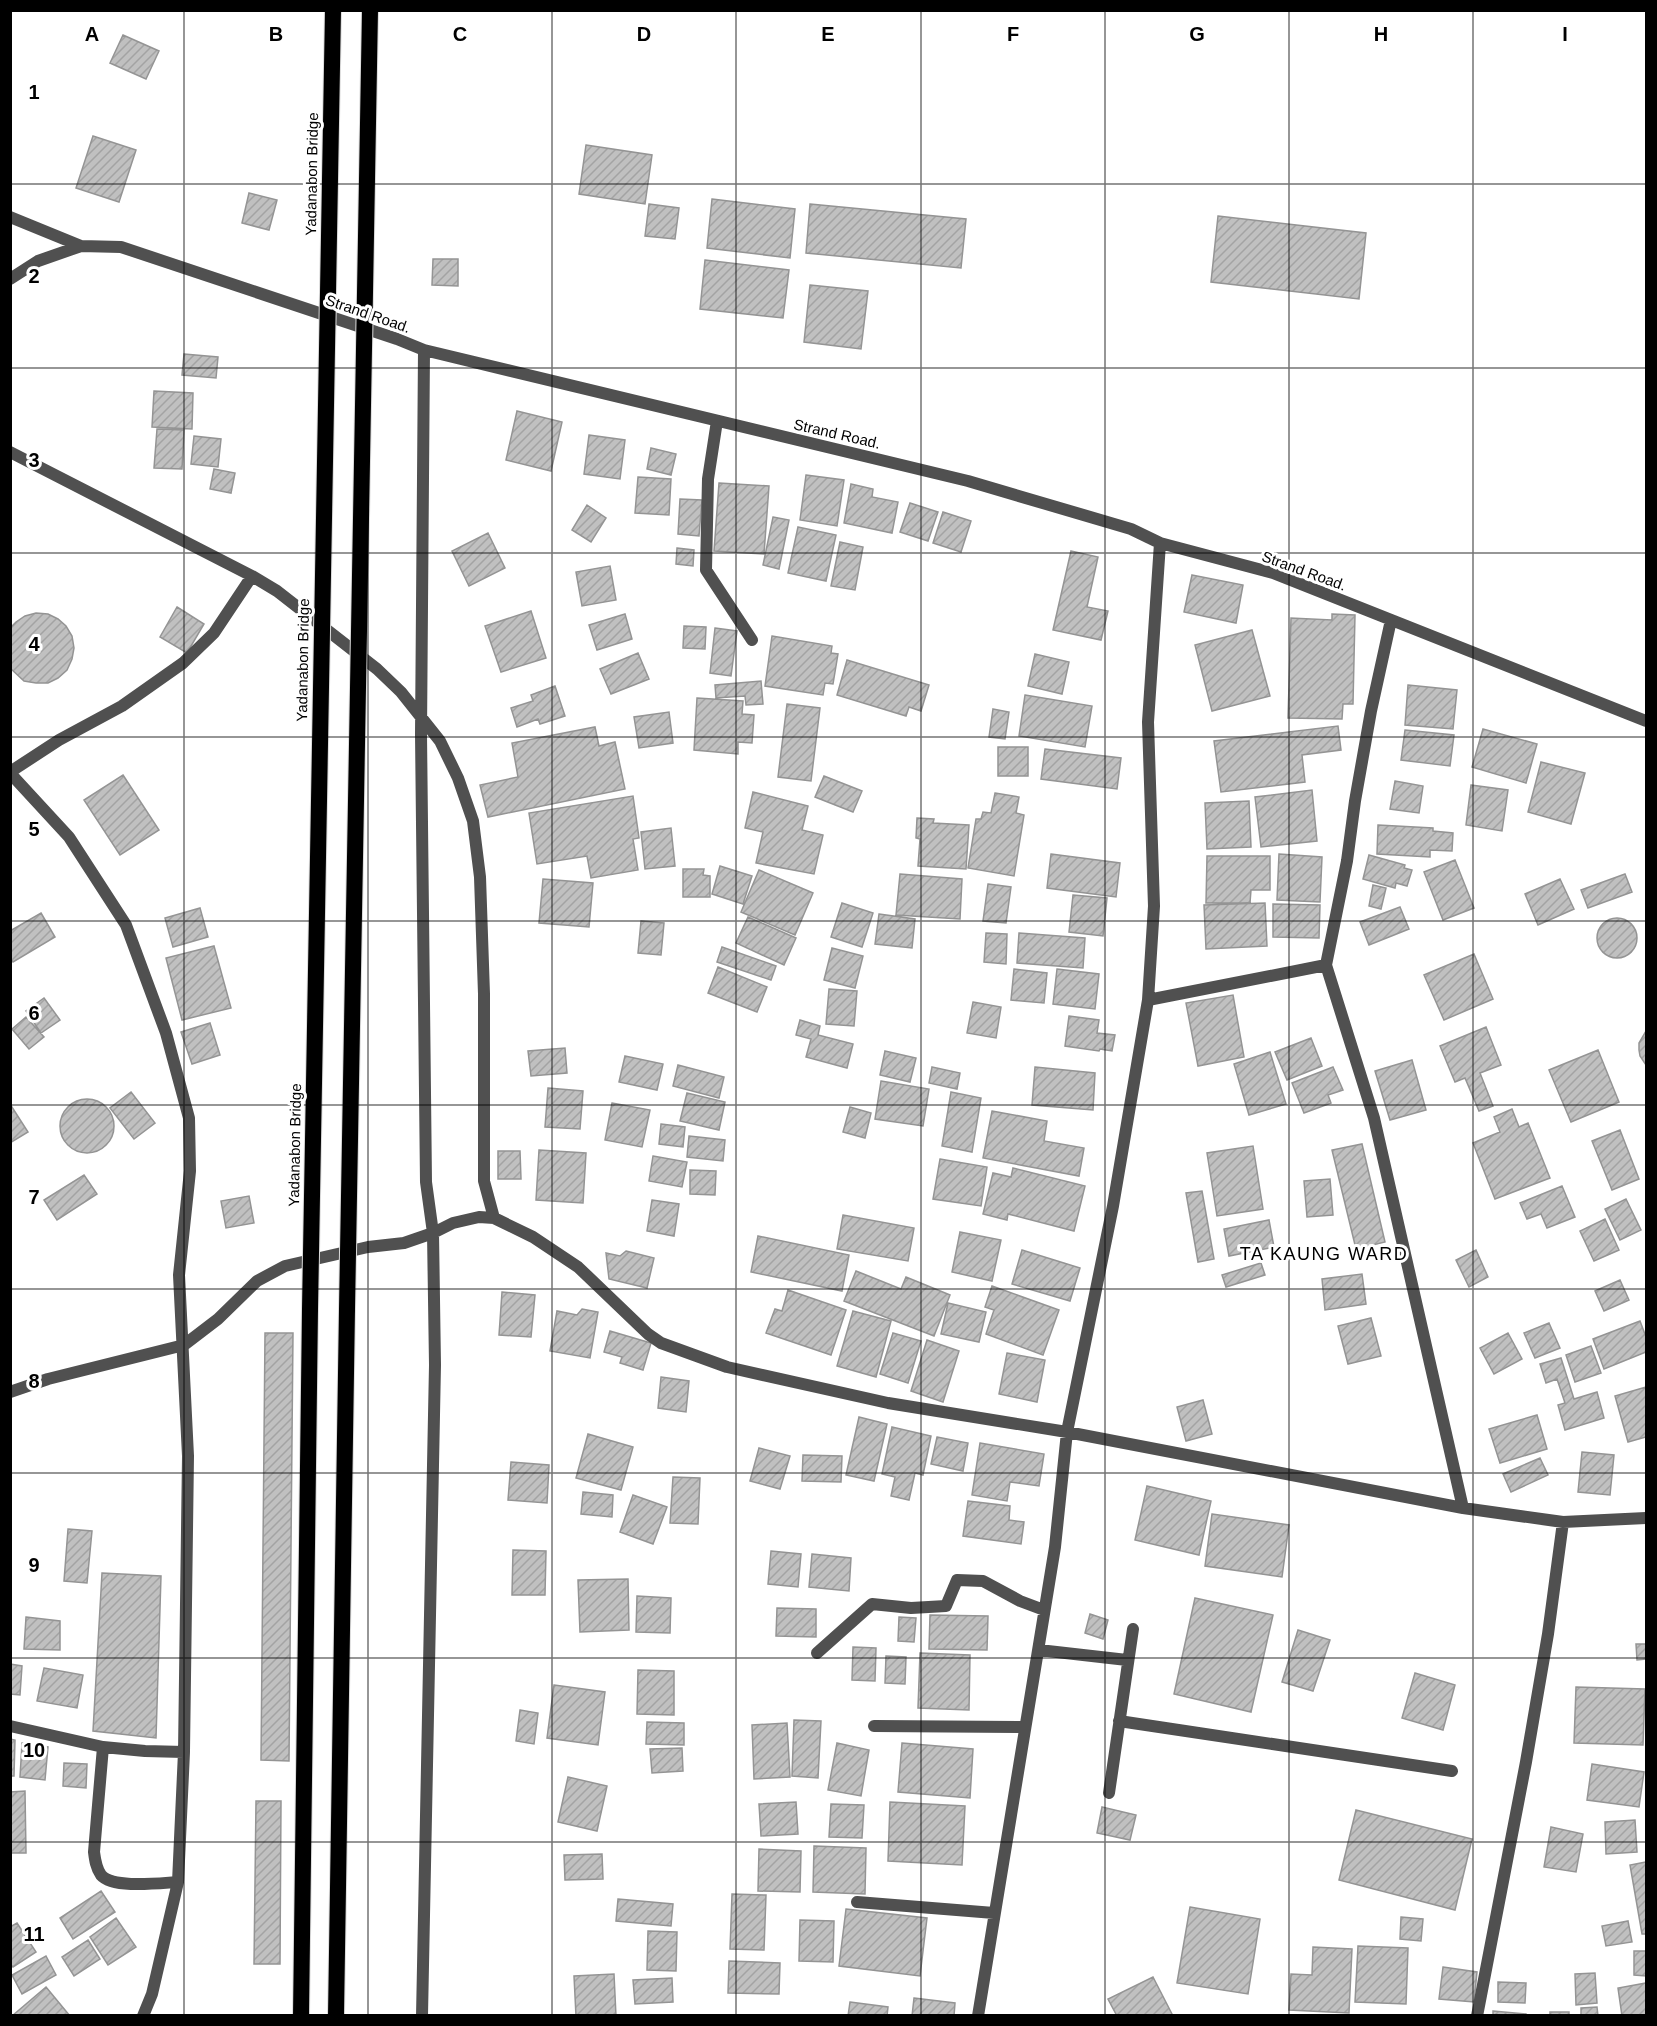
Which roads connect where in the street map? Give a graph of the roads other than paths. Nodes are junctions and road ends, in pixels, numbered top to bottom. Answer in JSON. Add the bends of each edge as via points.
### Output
{"nodes":[{"id":1,"x":333,"y":10,"type":"edge"},
{"id":2,"x":370,"y":10,"type":"edge"},
{"id":3,"x":10,"y":217,"type":"edge"},
{"id":4,"x":81,"y":246,"type":"junction"},
{"id":5,"x":10,"y":279,"type":"edge"},
{"id":6,"x":424,"y":350,"type":"junction"},
{"id":7,"x":717,"y":421,"type":"junction"},
{"id":8,"x":10,"y":452,"type":"edge"},
{"id":9,"x":1160,"y":543,"type":"junction"},
{"id":10,"x":252,"y":576,"type":"junction"},
{"id":11,"x":1391,"y":620,"type":"junction"},
{"id":12,"x":752,"y":640,"type":"dead end"},
{"id":13,"x":422,"y":720,"type":"junction"},
{"id":14,"x":1647,"y":721,"type":"edge"},
{"id":15,"x":10,"y":773,"type":"edge"},
{"id":16,"x":1326,"y":965,"type":"junction"},
{"id":17,"x":1148,"y":1000,"type":"junction"},
{"id":18,"x":494,"y":1218,"type":"junction"},
{"id":19,"x":433,"y":1233,"type":"junction"},
{"id":20,"x":184,"y":1346,"type":"junction"},
{"id":21,"x":10,"y":1392,"type":"edge"},
{"id":22,"x":1067,"y":1432,"type":"junction"},
{"id":23,"x":1463,"y":1508,"type":"junction"},
{"id":24,"x":1647,"y":1518,"type":"edge"},
{"id":25,"x":1563,"y":1522,"type":"junction"},
{"id":26,"x":1044,"y":1611,"type":"junction"},
{"id":27,"x":1133,"y":1629,"type":"dead end"},
{"id":28,"x":1039,"y":1650,"type":"junction"},
{"id":29,"x":817,"y":1653,"type":"dead end"},
{"id":30,"x":1127,"y":1660,"type":"junction"},
{"id":31,"x":1119,"y":1721,"type":"junction"},
{"id":32,"x":10,"y":1726,"type":"edge"},
{"id":33,"x":874,"y":1726,"type":"dead end"},
{"id":34,"x":1024,"y":1727,"type":"junction"},
{"id":35,"x":103,"y":1747,"type":"junction"},
{"id":36,"x":184,"y":1752,"type":"junction"},
{"id":37,"x":1452,"y":1771,"type":"dead end"},
{"id":38,"x":1109,"y":1793,"type":"dead end"},
{"id":39,"x":177,"y":1882,"type":"junction"},
{"id":40,"x":857,"y":1902,"type":"dead end"},
{"id":41,"x":994,"y":1913,"type":"junction"},
{"id":42,"x":143,"y":2016,"type":"edge"},
{"id":43,"x":301,"y":2016,"type":"edge"},
{"id":44,"x":336,"y":2016,"type":"edge"},
{"id":45,"x":422,"y":2016,"type":"edge"},
{"id":46,"x":978,"y":2016,"type":"edge"},
{"id":47,"x":1476,"y":2016,"type":"edge"}],
"edges":[{"from":1,"to":43,"type":"highway","name":"Yadanabon Bridge","bridge":true},
{"from":2,"to":44,"type":"highway","bridge":true},
{"from":3,"to":4,"type":"street"},
{"from":4,"to":5,"type":"street","name":"Strand Road.","via":[[38,261]]},
{"from":4,"to":6,"type":"street","name":"Strand Road.","via":[[121,247]]},
{"from":6,"to":7,"type":"street","name":"Strand Road."},
{"from":6,"to":13,"type":"street"},
{"from":7,"to":9,"type":"street","name":"Strand Road.","via":[[968,481],[1131,529]]},
{"from":7,"to":12,"type":"street","via":[[708,479],[705,570]]},
{"from":8,"to":10,"type":"street"},
{"from":9,"to":11,"type":"street","name":"Strand Road.","via":[[1273,573]]},
{"from":9,"to":17,"type":"street","via":[[1148,722],[1154,906]]},
{"from":10,"to":13,"type":"street","via":[[377,669]]},
{"from":10,"to":15,"type":"street","via":[[214,633],[183,663],[122,706]]},
{"from":11,"to":14,"type":"street","name":"Strand Road."},
{"from":11,"to":16,"type":"street"},
{"from":13,"to":18,"type":"street","via":[[440,741],[473,821],[480,877],[484,1006],[484,1181]]},
{"from":13,"to":19,"type":"street","via":[[426,1182]]},
{"from":15,"to":20,"type":"street","via":[[69,837],[126,925],[166,1033],[189,1118],[190,1171],[179,1275]]},
{"from":16,"to":17,"type":"street"},
{"from":16,"to":23,"type":"street","via":[[1374,1118]]},
{"from":17,"to":22,"type":"street","via":[[1113,1206]]},
{"from":18,"to":19,"type":"street","via":[[453,1223]]},
{"from":18,"to":22,"type":"street","via":[[533,1237],[578,1268],[648,1335],[692,1356],[888,1403]]},
{"from":19,"to":20,"type":"street","via":[[285,1266],[257,1281]]},
{"from":19,"to":45,"type":"street","via":[[435,1365]]},
{"from":20,"to":21,"type":"street"},
{"from":20,"to":36,"type":"street","via":[[188,1456]]},
{"from":22,"to":23,"type":"street"},
{"from":22,"to":26,"type":"street"},
{"from":23,"to":25,"type":"street"},
{"from":24,"to":25,"type":"street"},
{"from":25,"to":47,"type":"street","via":[[1526,1762]]},
{"from":26,"to":28,"type":"street"},
{"from":26,"to":29,"type":"street","via":[[983,1581],[957,1580],[946,1606],[872,1604]]},
{"from":27,"to":30,"type":"street"},
{"from":28,"to":30,"type":"street"},
{"from":28,"to":34,"type":"street"},
{"from":30,"to":31,"type":"street"},
{"from":31,"to":37,"type":"street"},
{"from":31,"to":38,"type":"street"},
{"from":32,"to":35,"type":"street"},
{"from":33,"to":34,"type":"street"},
{"from":34,"to":41,"type":"street"},
{"from":35,"to":36,"type":"street"},
{"from":35,"to":39,"type":"street","via":[[96,1866],[103,1877],[116,1882]]},
{"from":36,"to":39,"type":"street"},
{"from":39,"to":42,"type":"street","via":[[152,1994]]},
{"from":40,"to":41,"type":"street"},
{"from":41,"to":46,"type":"street"}]}
